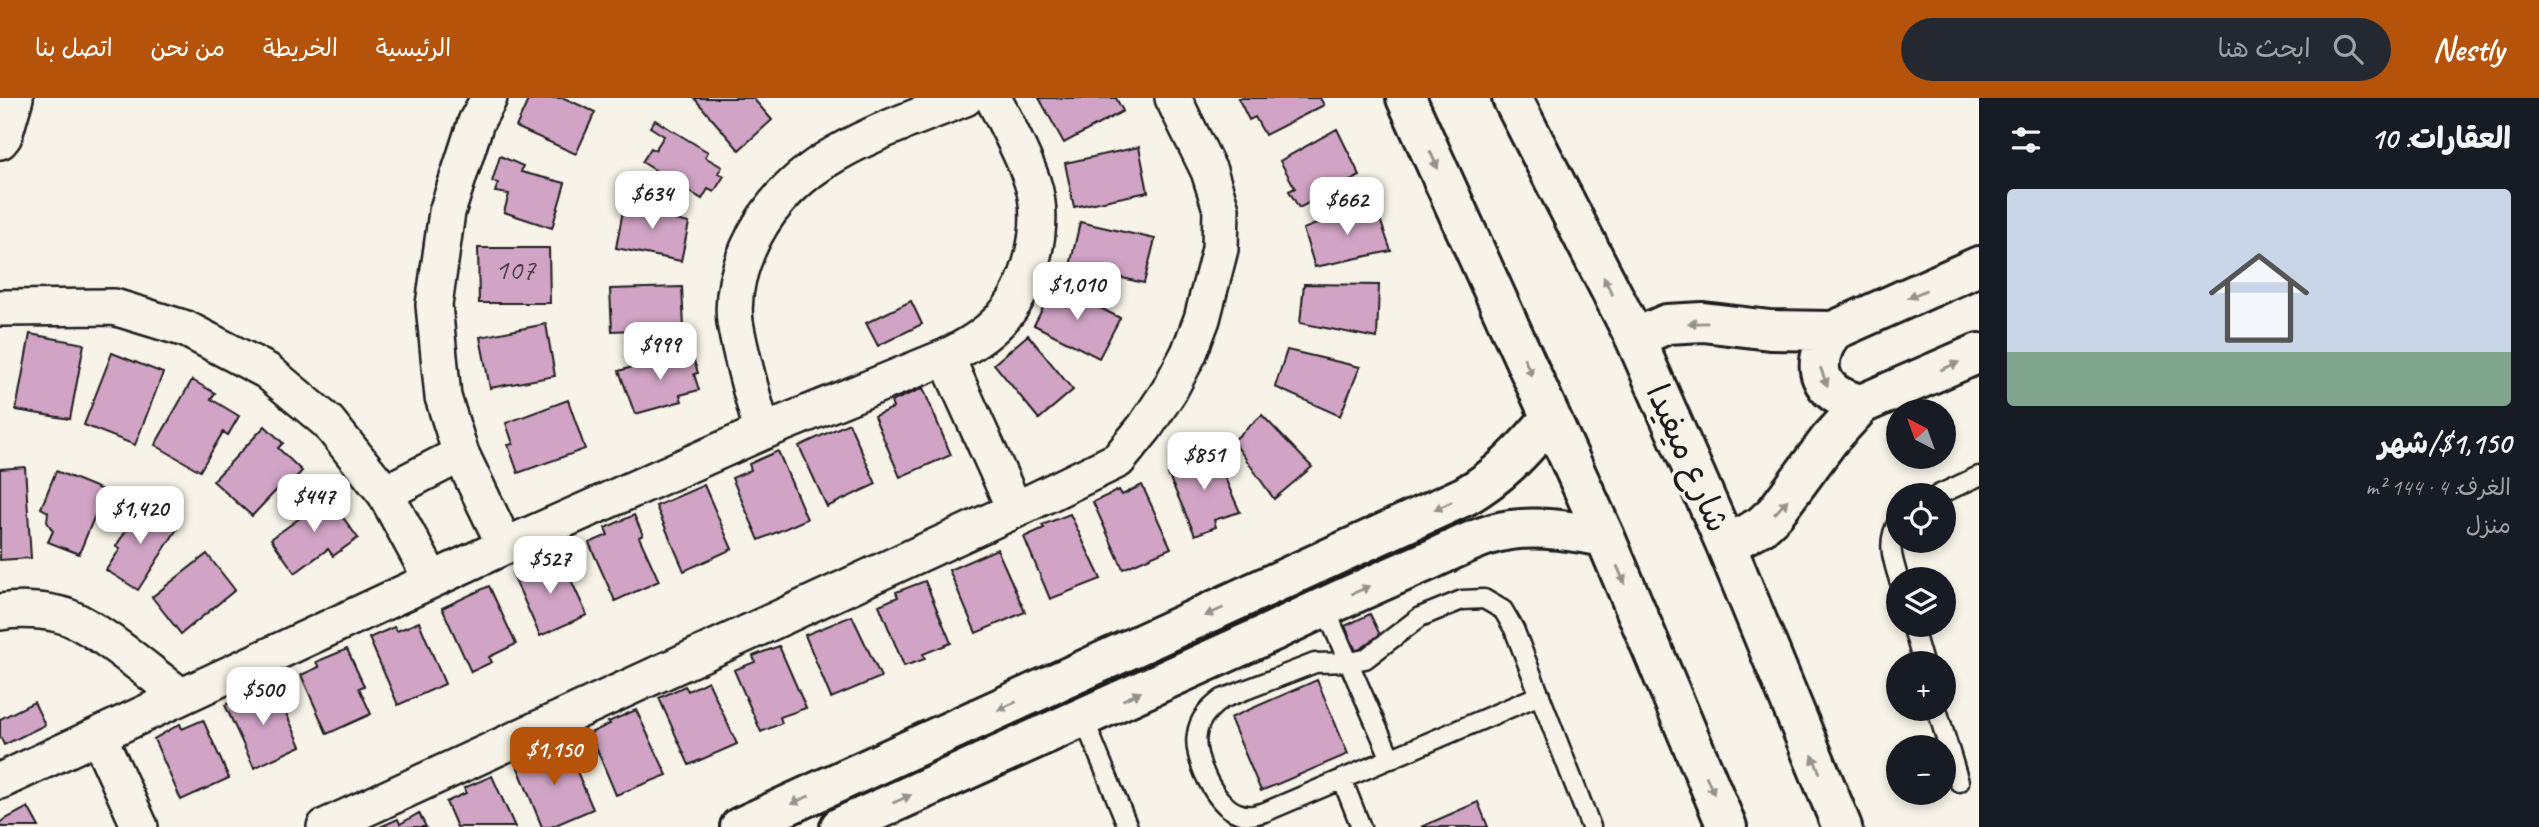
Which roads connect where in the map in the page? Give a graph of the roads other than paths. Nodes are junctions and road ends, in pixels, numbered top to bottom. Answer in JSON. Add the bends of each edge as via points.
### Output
{"nodes":[{"id":1,"x":15,"y":98,"type":"edge"},
{"id":2,"x":489,"y":98,"type":"edge"},
{"id":3,"x":965,"y":98,"type":"edge"},
{"id":4,"x":993,"y":98,"type":"edge"},
{"id":5,"x":1173,"y":98,"type":"edge"},
{"id":6,"x":1406,"y":98,"type":"edge"},
{"id":7,"x":1512,"y":98,"type":"edge"},
{"id":8,"x":0,"y":141,"type":"edge"},
{"id":9,"x":1979,"y":266,"type":"edge"},
{"id":10,"x":0,"y":308,"type":"edge"},
{"id":11,"x":1833,"y":331,"type":"junction"},
{"id":12,"x":1635,"y":338,"type":"junction"},
{"id":13,"x":1979,"y":354,"type":"edge"},
{"id":14,"x":946,"y":358,"type":"junction"},
{"id":15,"x":1861,"y":404,"type":"junction"},
{"id":16,"x":1551,"y":418,"type":"junction"},
{"id":17,"x":762,"y":432,"type":"junction"},
{"id":18,"x":461,"y":454,"type":"junction"},
{"id":19,"x":1979,"y":476,"type":"edge"},
{"id":20,"x":1490,"y":482,"type":"junction"},
{"id":21,"x":1956,"y":487,"type":"edge"},
{"id":22,"x":385,"y":493,"type":"junction"},
{"id":23,"x":1015,"y":510,"type":"junction"},
{"id":24,"x":1506,"y":531,"type":"junction"},
{"id":25,"x":1605,"y":537,"type":"junction"},
{"id":26,"x":1726,"y":545,"type":"junction"},
{"id":27,"x":505,"y":546,"type":"junction"},
{"id":28,"x":432,"y":580,"type":"junction"},
{"id":29,"x":1257,"y":592,"type":"junction"},
{"id":30,"x":1324,"y":606,"type":"junction"},
{"id":31,"x":0,"y":612,"type":"edge"},
{"id":32,"x":1274,"y":631,"type":"junction"},
{"id":33,"x":1349,"y":662,"type":"junction"},
{"id":34,"x":1540,"y":695,"type":"junction"},
{"id":35,"x":181,"y":696,"type":"junction"},
{"id":36,"x":1083,"y":718,"type":"junction"},
{"id":37,"x":1941,"y":721,"type":"edge"},
{"id":38,"x":99,"y":737,"type":"junction"},
{"id":39,"x":1391,"y":759,"type":"junction"},
{"id":40,"x":1342,"y":779,"type":"junction"},
{"id":41,"x":0,"y":781,"type":"edge"},
{"id":42,"x":1959,"y":782,"type":"dead end"},
{"id":43,"x":140,"y":827,"type":"edge"},
{"id":44,"x":325,"y":827,"type":"edge"},
{"id":45,"x":740,"y":827,"type":"edge"},
{"id":46,"x":840,"y":827,"type":"edge"},
{"id":47,"x":1128,"y":827,"type":"edge"},
{"id":48,"x":1362,"y":827,"type":"edge"},
{"id":49,"x":1591,"y":827,"type":"edge"},
{"id":50,"x":1727,"y":827,"type":"edge"},
{"id":51,"x":1842,"y":827,"type":"edge"}],
"edges":[{"from":1,"to":8,"type":"street"},
{"from":2,"to":18,"type":"street","via":[[447,212],[434,305],[443,397]]},
{"from":3,"to":17,"type":"street","via":[[826,158],[789,188],[753,236],[739,269],[735,321]]},
{"from":4,"to":14,"type":"street","via":[[1033,183],[1039,230],[1027,278],[1001,320]]},
{"from":5,"to":23,"type":"street","via":[[1209,171],[1221,209],[1220,249],[1189,353],[1169,391],[1118,460]]},
{"from":6,"to":16,"type":"street","one_way":true},
{"from":12,"to":7,"type":"street","name":"شارع ميفيدا","one_way":true},
{"from":9,"to":11,"type":"street","one_way":true},
{"from":10,"to":22,"type":"street","via":[[114,307],[186,329],[267,371],[328,422]]},
{"from":11,"to":12,"type":"street","one_way":true,"via":[[1770,330],[1703,321],[1667,324]]},
{"from":11,"to":15,"type":"street","one_way":true,"via":[[1821,348],[1819,368],[1826,387],[1842,400]]},
{"from":12,"to":26,"type":"street","name":"شارع ميفيدا"},
{"from":15,"to":13,"type":"street","one_way":true},
{"from":14,"to":17,"type":"street"},
{"from":14,"to":23,"type":"street"},
{"from":26,"to":15,"type":"street","one_way":true,"via":[[1775,513]]},
{"from":16,"to":20,"type":"street"},
{"from":16,"to":25,"type":"street"},
{"from":17,"to":27,"type":"street"},
{"from":18,"to":22,"type":"street"},
{"from":18,"to":27,"type":"street"},
{"from":19,"to":21,"type":"lane"},
{"from":20,"to":24,"type":"street","via":[[1500,487],[1512,508]]},
{"from":20,"to":29,"type":"street","one_way":true},
{"from":22,"to":28,"type":"street"},
{"from":23,"to":44,"type":"street"},
{"from":24,"to":25,"type":"street","via":[[1563,529]]},
{"from":30,"to":24,"type":"street","one_way":true},
{"from":25,"to":50,"type":"street","one_way":true},
{"from":51,"to":26,"type":"street","name":"شارع ميفيدا","one_way":true},
{"from":27,"to":28,"type":"street"},
{"from":28,"to":35,"type":"street"},
{"from":29,"to":32,"type":"street"},
{"from":29,"to":45,"type":"street","one_way":true},
{"from":30,"to":32,"type":"street"},
{"from":30,"to":33,"type":"lane"},
{"from":31,"to":35,"type":"street","via":[[64,616],[90,629]]},
{"from":36,"to":32,"type":"street","one_way":true},
{"from":33,"to":34,"type":"lane","via":[[1373,655],[1420,617],[1462,600],[1484,599],[1509,619]]},
{"from":33,"to":39,"type":"lane"},
{"from":33,"to":40,"type":"lane","via":[[1315,663],[1222,699],[1202,719],[1196,745],[1198,759],[1224,805],[1236,813],[1249,816]]},
{"from":34,"to":39,"type":"lane"},
{"from":34,"to":49,"type":"lane"},
{"from":35,"to":38,"type":"street"},
{"from":46,"to":36,"type":"street","one_way":true},
{"from":36,"to":47,"type":"lane"},
{"from":37,"to":42,"type":"lane"},
{"from":38,"to":41,"type":"street"},
{"from":38,"to":43,"type":"street"},
{"from":39,"to":40,"type":"lane"},
{"from":40,"to":48,"type":"lane"}]}
